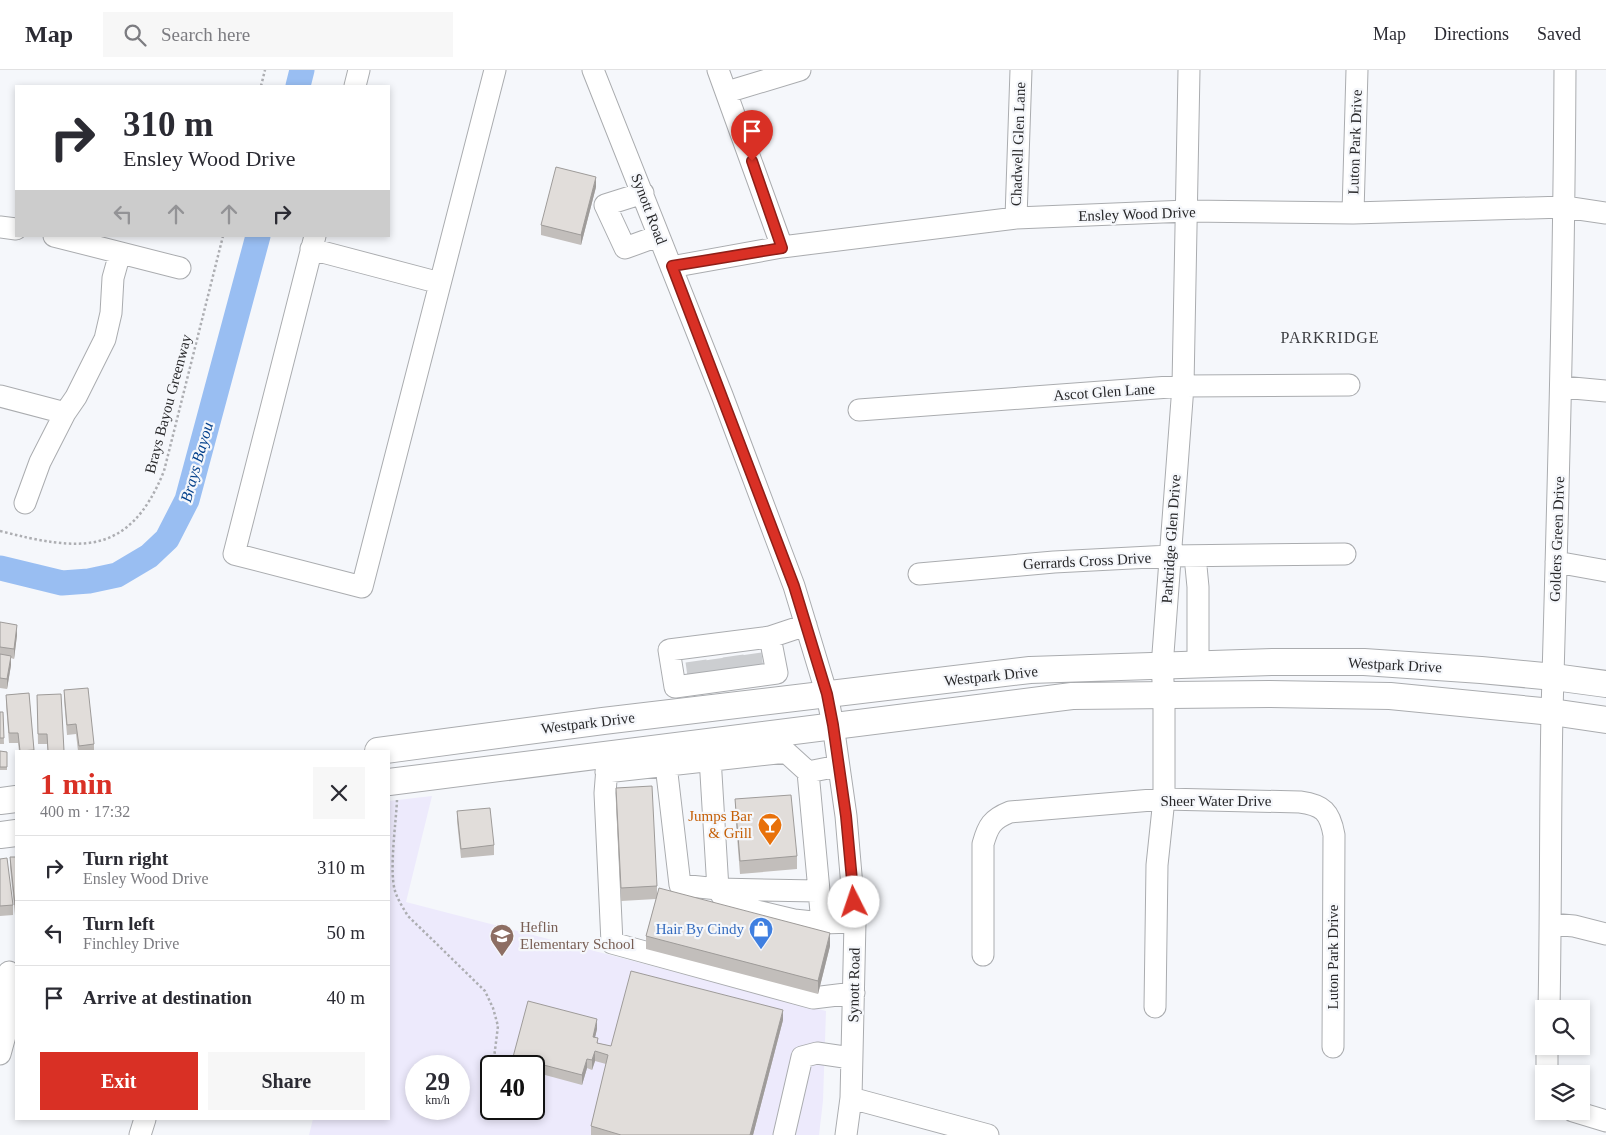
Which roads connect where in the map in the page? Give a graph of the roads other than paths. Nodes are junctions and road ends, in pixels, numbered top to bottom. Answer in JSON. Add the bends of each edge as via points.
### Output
{"nodes":[{"id":1,"x":359,"y":70,"type":"edge"},
{"id":2,"x":495,"y":70,"type":"edge"},
{"id":3,"x":594,"y":70,"type":"edge"},
{"id":4,"x":718,"y":70,"type":"edge"},
{"id":5,"x":800,"y":70,"type":"edge"},
{"id":6,"x":1021,"y":70,"type":"edge"},
{"id":7,"x":1189,"y":70,"type":"edge"},
{"id":8,"x":1357,"y":70,"type":"edge"},
{"id":9,"x":1565,"y":70,"type":"edge"},
{"id":10,"x":355,"y":85,"type":"edge"},
{"id":11,"x":727,"y":92,"type":"junction"},
{"id":12,"x":643,"y":193,"type":"junction"},
{"id":13,"x":1565,"y":207,"type":"junction"},
{"id":14,"x":1187,"y":211,"type":"junction"},
{"id":15,"x":1353,"y":213,"type":"junction"},
{"id":16,"x":1606,"y":213,"type":"edge"},
{"id":17,"x":1016,"y":218,"type":"junction"},
{"id":18,"x":0,"y":227,"type":"edge"},
{"id":19,"x":15,"y":229,"type":"edge"},
{"id":20,"x":658,"y":236,"type":"junction"},
{"id":21,"x":58,"y":237,"type":"edge"},
{"id":22,"x":313,"y":243,"type":"edge"},
{"id":23,"x":782,"y":248,"type":"junction"},
{"id":24,"x":120,"y":253,"type":"junction"},
{"id":25,"x":672,"y":266,"type":"junction"},
{"id":26,"x":180,"y":268,"type":"dead end"},
{"id":27,"x":440,"y":282,"type":"junction"},
{"id":28,"x":1349,"y":385,"type":"dead end"},
{"id":29,"x":1183,"y":386,"type":"junction"},
{"id":30,"x":1562,"y":387,"type":"junction"},
{"id":31,"x":1606,"y":391,"type":"edge"},
{"id":32,"x":0,"y":396,"type":"edge"},
{"id":33,"x":859,"y":410,"type":"dead end"},
{"id":34,"x":65,"y":413,"type":"junction"},
{"id":35,"x":25,"y":503,"type":"dead end"},
{"id":36,"x":1345,"y":554,"type":"dead end"},
{"id":37,"x":1170,"y":556,"type":"junction"},
{"id":38,"x":1195,"y":556,"type":"junction"},
{"id":39,"x":1556,"y":562,"type":"junction"},
{"id":40,"x":1606,"y":571,"type":"edge"},
{"id":41,"x":919,"y":574,"type":"dead end"},
{"id":42,"x":806,"y":625,"type":"junction"},
{"id":43,"x":770,"y":636,"type":"junction"},
{"id":44,"x":1198,"y":665,"type":"junction"},
{"id":45,"x":1162,"y":666,"type":"junction"},
{"id":46,"x":720,"y":667,"type":"junction"},
{"id":47,"x":1554,"y":677,"type":"junction"},
{"id":48,"x":1606,"y":684,"type":"edge"},
{"id":49,"x":827,"y":694,"type":"junction"},
{"id":50,"x":1164,"y":695,"type":"junction"},
{"id":51,"x":1552,"y":712,"type":"junction"},
{"id":52,"x":1606,"y":720,"type":"edge"},
{"id":53,"x":603,"y":721,"type":"junction"},
{"id":54,"x":833,"y":725,"type":"junction"},
{"id":55,"x":386,"y":750,"type":"edge"},
{"id":56,"x":710,"y":751,"type":"junction"},
{"id":57,"x":607,"y":763,"type":"junction"},
{"id":58,"x":666,"y":766,"type":"junction"},
{"id":59,"x":838,"y":766,"type":"junction"},
{"id":60,"x":808,"y":772,"type":"junction"},
{"id":61,"x":394,"y":782,"type":"edge"},
{"id":62,"x":15,"y":799,"type":"edge"},
{"id":63,"x":1164,"y":799,"type":"junction"},
{"id":64,"x":0,"y":802,"type":"edge"},
{"id":65,"x":15,"y":833,"type":"edge"},
{"id":66,"x":0,"y":835,"type":"edge"},
{"id":67,"x":1333,"y":867,"type":"joint"},
{"id":68,"x":718,"y":889,"type":"junction"},
{"id":69,"x":817,"y":891,"type":"junction"},
{"id":70,"x":855,"y":922,"type":"junction"},
{"id":71,"x":822,"y":923,"type":"junction"},
{"id":72,"x":1551,"y":924,"type":"junction"},
{"id":73,"x":1606,"y":934,"type":"edge"},
{"id":74,"x":983,"y":954,"type":"dead end"},
{"id":75,"x":10,"y":972,"type":"dead end"},
{"id":76,"x":854,"y":993,"type":"junction"},
{"id":77,"x":1548,"y":1000,"type":"edge"},
{"id":78,"x":1155,"y":1007,"type":"dead end"},
{"id":79,"x":1334,"y":1047,"type":"dead end"},
{"id":80,"x":0,"y":1054,"type":"edge"},
{"id":81,"x":851,"y":1058,"type":"junction"},
{"id":82,"x":851,"y":1098,"type":"junction"},
{"id":83,"x":1590,"y":1116,"type":"edge"},
{"id":84,"x":145,"y":1120,"type":"edge"},
{"id":85,"x":1606,"y":1121,"type":"edge"},
{"id":86,"x":140,"y":1135,"type":"edge"},
{"id":87,"x":784,"y":1135,"type":"edge"},
{"id":88,"x":846,"y":1135,"type":"edge"},
{"id":89,"x":988,"y":1135,"type":"edge"}],
"edges":[{"from":1,"to":10,"type":"street"},
{"from":2,"to":27,"type":"street"},
{"from":3,"to":12,"type":"street","name":"Synott Road"},
{"from":4,"to":11,"type":"street"},
{"from":5,"to":11,"type":"street"},
{"from":6,"to":17,"type":"street","name":"Chadwell Glen Lane"},
{"from":7,"to":14,"type":"street","name":"Parkridge Glen Drive"},
{"from":8,"to":15,"type":"street","name":"Luton Park Drive"},
{"from":9,"to":13,"type":"street","name":"Golders Green Drive"},
{"from":11,"to":23,"type":"street"},
{"from":12,"to":20,"type":"street","name":"Synott Road"},
{"from":12,"to":20,"type":"street","via":[[605,205],[625,248]]},
{"from":13,"to":15,"type":"street","name":"Ensley Wood Drive"},
{"from":13,"to":16,"type":"street","name":"Ensley Wood Drive"},
{"from":13,"to":30,"type":"street","name":"Golders Green Drive"},
{"from":14,"to":15,"type":"street","name":"Ensley Wood Drive"},
{"from":14,"to":17,"type":"street","name":"Ensley Wood Drive"},
{"from":14,"to":29,"type":"street","name":"Parkridge Glen Drive"},
{"from":17,"to":23,"type":"street","name":"Ensley Wood Drive"},
{"from":18,"to":19,"type":"street"},
{"from":20,"to":25,"type":"street","name":"Synott Road"},
{"from":21,"to":24,"type":"street"},
{"from":22,"to":27,"type":"street"},
{"from":22,"to":27,"type":"street","via":[[234,554],[362,587]]},
{"from":23,"to":25,"type":"street","name":"Ensley Wood Drive"},
{"from":24,"to":26,"type":"street"},
{"from":24,"to":34,"type":"street","via":[[113,278],[111,313],[105,338]]},
{"from":25,"to":42,"type":"street","name":"Synott Road"},
{"from":28,"to":29,"type":"street","name":"Ascot Glen Lane"},
{"from":29,"to":33,"type":"street","name":"Ascot Glen Lane"},
{"from":29,"to":37,"type":"street","name":"Parkridge Glen Drive"},
{"from":30,"to":31,"type":"street"},
{"from":30,"to":39,"type":"street","name":"Golders Green Drive"},
{"from":32,"to":34,"type":"street"},
{"from":34,"to":35,"type":"street","via":[[40,462]]},
{"from":36,"to":38,"type":"street","name":"Gerrards Cross Drive"},
{"from":37,"to":38,"type":"street","name":"Gerrards Cross Drive"},
{"from":37,"to":41,"type":"street","name":"Gerrards Cross Drive"},
{"from":37,"to":45,"type":"street","name":"Parkridge Glen Drive"},
{"from":38,"to":44,"type":"street"},
{"from":39,"to":40,"type":"street"},
{"from":39,"to":47,"type":"street","name":"Golders Green Drive"},
{"from":42,"to":43,"type":"street"},
{"from":42,"to":49,"type":"street","name":"Synott Road"},
{"from":43,"to":46,"type":"street"},
{"from":43,"to":46,"type":"street","via":[[777,673]]},
{"from":44,"to":45,"type":"main road","name":"Westpark Drive"},
{"from":44,"to":47,"type":"main road","name":"Westpark Drive","via":[[1364,662]]},
{"from":45,"to":49,"type":"main road","name":"Westpark Drive","via":[[1030,670]]},
{"from":45,"to":50,"type":"street","name":"Parkridge Glen Drive"},
{"from":46,"to":49,"type":"main road","name":"Westpark Drive"},
{"from":46,"to":53,"type":"main road","name":"Westpark Drive"},
{"from":47,"to":48,"type":"main road","name":"Westpark Drive"},
{"from":47,"to":51,"type":"street","name":"Golders Green Drive"},
{"from":49,"to":54,"type":"street","name":"Synott Road"},
{"from":50,"to":51,"type":"main road","name":"Westpark Drive","via":[[1390,696]]},
{"from":50,"to":54,"type":"main road","name":"Westpark Drive","via":[[1072,696]]},
{"from":50,"to":63,"type":"street","name":"Parkridge Glen Drive"},
{"from":51,"to":52,"type":"main road","name":"Westpark Drive"},
{"from":51,"to":72,"type":"street","name":"Golders Green Drive"},
{"from":53,"to":55,"type":"main road","name":"Westpark Drive"},
{"from":53,"to":57,"type":"main road"},
{"from":54,"to":56,"type":"main road","name":"Westpark Drive"},
{"from":54,"to":59,"type":"street","name":"Synott Road"},
{"from":56,"to":57,"type":"main road","name":"Westpark Drive"},
{"from":56,"to":58,"type":"street"},
{"from":56,"to":60,"type":"street","via":[[786,752]]},
{"from":56,"to":68,"type":"street"},
{"from":57,"to":58,"type":"street"},
{"from":57,"to":61,"type":"main road","name":"Westpark Drive"},
{"from":57,"to":76,"type":"street","via":[[604,793],[612,943],[813,998]]},
{"from":58,"to":68,"type":"street","via":[[680,885]]},
{"from":59,"to":60,"type":"street"},
{"from":59,"to":70,"type":"street","name":"Synott Road","via":[[846,816]]},
{"from":60,"to":69,"type":"street"},
{"from":62,"to":64,"type":"main road"},
{"from":63,"to":67,"type":"street","name":"Sheer Water Drive","via":[[1314,803],[1331,820]]},
{"from":63,"to":74,"type":"street","name":"Sheer Water Drive","via":[[1010,812],[996,818],[986,831],[983,844]]},
{"from":63,"to":78,"type":"street","name":"Parkridge Glen Drive","via":[[1157,865]]},
{"from":65,"to":66,"type":"main road"},
{"from":67,"to":79,"type":"street","name":"Luton Park Drive"},
{"from":68,"to":69,"type":"street"},
{"from":68,"to":71,"type":"street","via":[[727,904],[794,920]]},
{"from":69,"to":71,"type":"street"},
{"from":70,"to":71,"type":"street"},
{"from":70,"to":76,"type":"street","name":"Synott Road"},
{"from":72,"to":73,"type":"street"},
{"from":72,"to":77,"type":"street","name":"Golders Green Drive"},
{"from":75,"to":80,"type":"street","via":[[6,1032]]},
{"from":76,"to":81,"type":"street","name":"Synott Road"},
{"from":81,"to":82,"type":"street","name":"Synott Road"},
{"from":81,"to":87,"type":"street","via":[[817,1053],[802,1057]]},
{"from":82,"to":88,"type":"street","name":"Synott Road"},
{"from":82,"to":89,"type":"street"},
{"from":83,"to":85,"type":"street"},
{"from":84,"to":86,"type":"street"}]}
